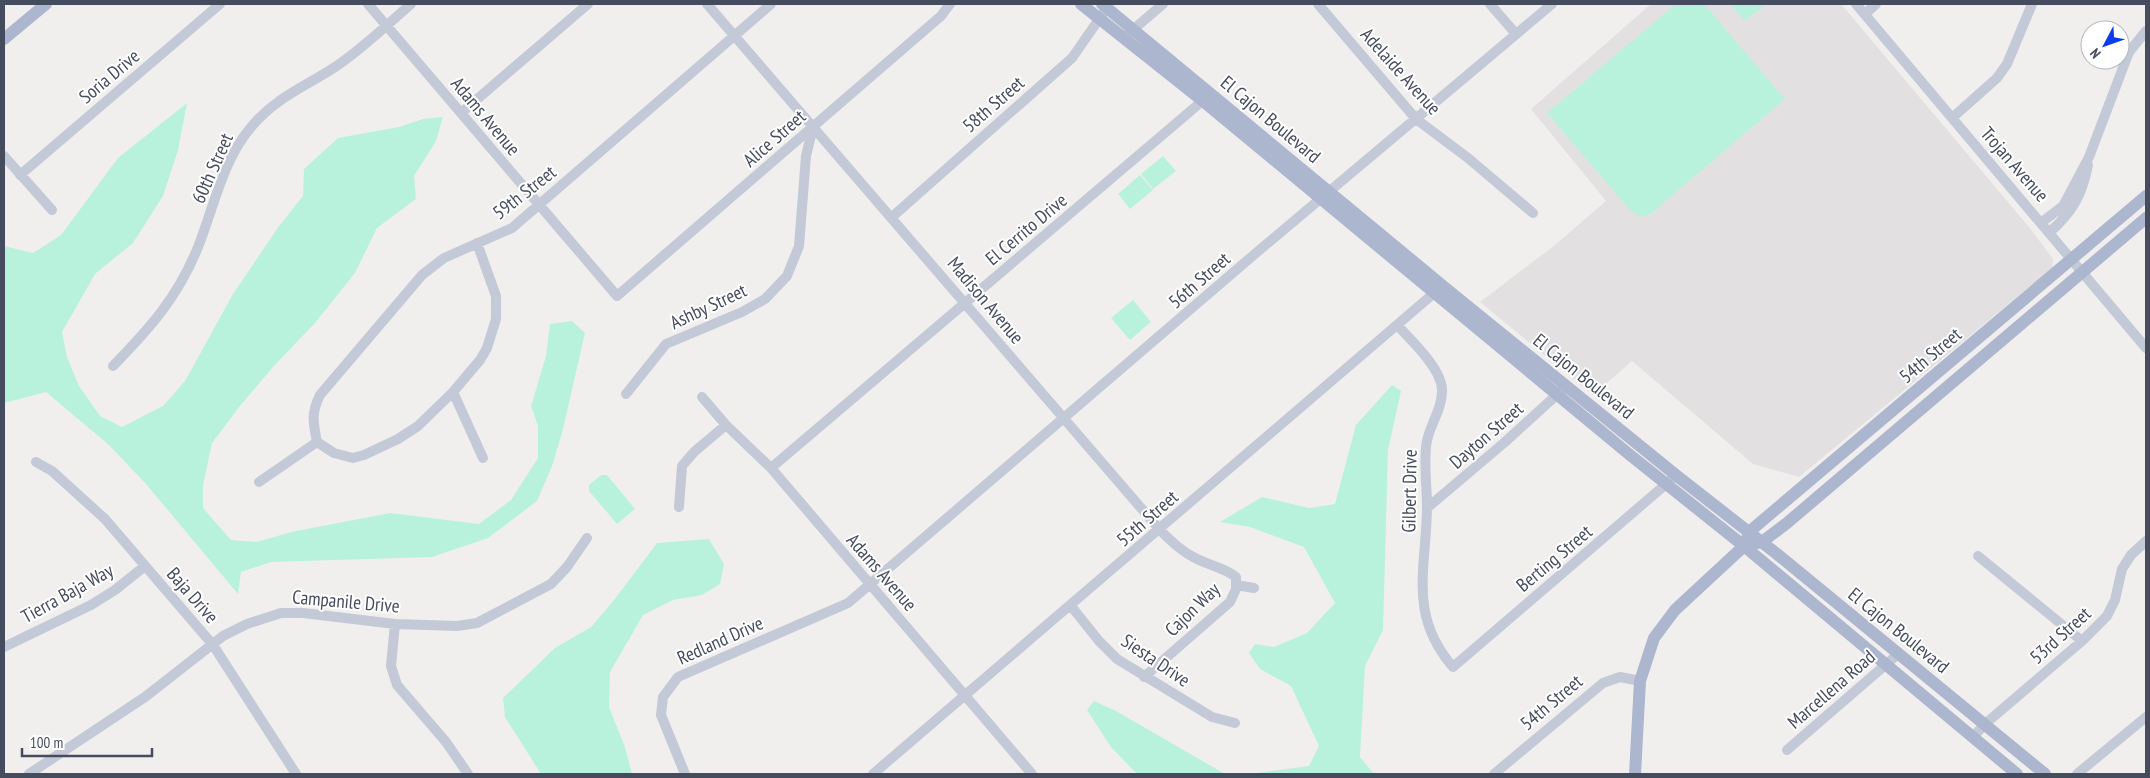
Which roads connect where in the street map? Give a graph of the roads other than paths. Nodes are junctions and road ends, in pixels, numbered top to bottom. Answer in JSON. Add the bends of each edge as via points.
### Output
{"nodes":[{"id":1,"x":46,"y":4,"type":"edge"},
{"id":2,"x":220,"y":4,"type":"edge"},
{"id":3,"x":368,"y":4,"type":"edge"},
{"id":4,"x":411,"y":4,"type":"edge"},
{"id":5,"x":588,"y":4,"type":"edge"},
{"id":6,"x":707,"y":4,"type":"edge"},
{"id":7,"x":770,"y":4,"type":"edge"},
{"id":8,"x":950,"y":4,"type":"edge"},
{"id":9,"x":1081,"y":4,"type":"edge"},
{"id":10,"x":1163,"y":4,"type":"edge"},
{"id":11,"x":1318,"y":4,"type":"edge"},
{"id":12,"x":1490,"y":4,"type":"edge"},
{"id":13,"x":1552,"y":4,"type":"edge"},
{"id":14,"x":1856,"y":4,"type":"edge"},
{"id":15,"x":1876,"y":4,"type":"edge"},
{"id":16,"x":2032,"y":4,"type":"edge"},
{"id":17,"x":1103,"y":10,"type":"edge"},
{"id":18,"x":1864,"y":14,"type":"junction"},
{"id":19,"x":386,"y":26,"type":"junction"},
{"id":20,"x":2146,"y":31,"type":"edge"},
{"id":21,"x":1129,"y":33,"type":"junction"},
{"id":22,"x":1516,"y":34,"type":"junction"},
{"id":23,"x":734,"y":35,"type":"junction"},
{"id":24,"x":4,"y":39,"type":"edge"},
{"id":25,"x":1208,"y":97,"type":"junction"},
{"id":26,"x":461,"y":113,"type":"junction"},
{"id":27,"x":1952,"y":118,"type":"junction"},
{"id":28,"x":1416,"y":119,"type":"junction"},
{"id":29,"x":813,"y":127,"type":"junction"},
{"id":30,"x":4,"y":156,"type":"edge"},
{"id":31,"x":2089,"y":157,"type":"junction"},
{"id":32,"x":20,"y":174,"type":"junction"},
{"id":33,"x":1325,"y":196,"type":"junction"},
{"id":34,"x":2146,"y":196,"type":"edge"},
{"id":35,"x":539,"y":205,"type":"junction"},
{"id":36,"x":52,"y":210,"type":"dead end"},
{"id":37,"x":1533,"y":213,"type":"dead end"},
{"id":38,"x":892,"y":217,"type":"junction"},
{"id":39,"x":2146,"y":218,"type":"edge"},
{"id":40,"x":2042,"y":222,"type":"junction"},
{"id":41,"x":2050,"y":232,"type":"junction"},
{"id":42,"x":477,"y":243,"type":"junction"},
{"id":43,"x":2072,"y":260,"type":"junction"},
{"id":44,"x":2083,"y":273,"type":"junction"},
{"id":45,"x":1439,"y":289,"type":"junction"},
{"id":46,"x":617,"y":296,"type":"joint"},
{"id":47,"x":966,"y":302,"type":"junction"},
{"id":48,"x":1397,"y":325,"type":"junction"},
{"id":49,"x":2146,"y":348,"type":"edge"},
{"id":50,"x":113,"y":366,"type":"dead end"},
{"id":51,"x":1567,"y":386,"type":"junction"},
{"id":52,"x":452,"y":392,"type":"junction"},
{"id":53,"x":626,"y":394,"type":"dead end"},
{"id":54,"x":1556,"y":395,"type":"junction"},
{"id":55,"x":702,"y":397,"type":"dead end"},
{"id":56,"x":1063,"y":418,"type":"junction"},
{"id":57,"x":726,"y":425,"type":"junction"},
{"id":58,"x":317,"y":442,"type":"junction"},
{"id":59,"x":482,"y":458,"type":"dead end"},
{"id":60,"x":36,"y":462,"type":"dead end"},
{"id":61,"x":771,"y":468,"type":"junction"},
{"id":62,"x":1672,"y":480,"type":"junction"},
{"id":63,"x":259,"y":482,"type":"dead end"},
{"id":64,"x":679,"y":506,"type":"dead end"},
{"id":65,"x":1427,"y":508,"type":"junction"},
{"id":66,"x":1160,"y":530,"type":"junction"},
{"id":67,"x":1749,"y":532,"type":"junction"},
{"id":68,"x":587,"y":538,"type":"dead end"},
{"id":69,"x":2146,"y":541,"type":"edge"},
{"id":70,"x":1762,"y":542,"type":"junction"},
{"id":71,"x":1744,"y":546,"type":"junction"},
{"id":72,"x":1978,"y":556,"type":"dead end"},
{"id":73,"x":145,"y":566,"type":"junction"},
{"id":74,"x":871,"y":585,"type":"junction"},
{"id":75,"x":1236,"y":585,"type":"junction"},
{"id":76,"x":1254,"y":588,"type":"dead end"},
{"id":77,"x":1071,"y":606,"type":"junction"},
{"id":78,"x":395,"y":624,"type":"junction"},
{"id":79,"x":2082,"y":641,"type":"junction"},
{"id":80,"x":212,"y":645,"type":"junction"},
{"id":81,"x":4,"y":648,"type":"edge"},
{"id":82,"x":1898,"y":654,"type":"junction"},
{"id":83,"x":1886,"y":664,"type":"junction"},
{"id":84,"x":1453,"y":667,"type":"joint"},
{"id":85,"x":1144,"y":677,"type":"junction"},
{"id":86,"x":1640,"y":681,"type":"junction"},
{"id":87,"x":965,"y":696,"type":"junction"},
{"id":88,"x":2146,"y":717,"type":"edge"},
{"id":89,"x":1236,"y":723,"type":"dead end"},
{"id":90,"x":1985,"y":724,"type":"junction"},
{"id":91,"x":1973,"y":737,"type":"junction"},
{"id":92,"x":1787,"y":750,"type":"dead end"},
{"id":93,"x":29,"y":774,"type":"edge"},
{"id":94,"x":296,"y":774,"type":"edge"},
{"id":95,"x":468,"y":774,"type":"edge"},
{"id":96,"x":685,"y":774,"type":"edge"},
{"id":97,"x":873,"y":774,"type":"edge"},
{"id":98,"x":1032,"y":774,"type":"edge"},
{"id":99,"x":1494,"y":774,"type":"edge"},
{"id":100,"x":1635,"y":774,"type":"edge"},
{"id":101,"x":2017,"y":774,"type":"edge"},
{"id":102,"x":2045,"y":774,"type":"edge"},
{"id":103,"x":2077,"y":774,"type":"edge"}],
"edges":[{"from":1,"to":24,"type":"main road"},
{"from":2,"to":32,"type":"street","name":"Soria Drive"},
{"from":3,"to":19,"type":"street","name":"Adams Avenue"},
{"from":4,"to":19,"type":"street","name":"60th Street"},
{"from":5,"to":26,"type":"street"},
{"from":6,"to":23,"type":"street","name":"Madison Avenue"},
{"from":7,"to":23,"type":"street","name":"59th Street"},
{"from":8,"to":29,"type":"street","name":"Alice Street"},
{"from":9,"to":17,"type":"main road","name":"El Cajon Boulevard"},
{"from":10,"to":21,"type":"street"},
{"from":11,"to":28,"type":"street","name":"Adelaide Avenue"},
{"from":12,"to":22,"type":"street"},
{"from":13,"to":22,"type":"street","name":"56th Street"},
{"from":14,"to":18,"type":"street","name":"Trojan Avenue"},
{"from":15,"to":18,"type":"street"},
{"from":16,"to":27,"type":"street","via":[[2007,64],[1997,78]]},
{"from":17,"to":21,"type":"main road","name":"El Cajon Boulevard"},
{"from":17,"to":38,"type":"street","name":"58th Street","via":[[1072,58]]},
{"from":18,"to":27,"type":"street","name":"Trojan Avenue"},
{"from":19,"to":26,"type":"street","name":"Adams Avenue"},
{"from":19,"to":50,"type":"street","name":"60th Street","via":[[334,68],[278,101],[252,126],[229,165],[198,248],[169,303],[154,324]]},
{"from":20,"to":31,"type":"street","via":[[2130,52]]},
{"from":21,"to":25,"type":"main road","name":"El Cajon Boulevard"},
{"from":22,"to":28,"type":"street","name":"56th Street"},
{"from":23,"to":29,"type":"street","name":"Madison Avenue"},
{"from":23,"to":35,"type":"street","name":"59th Street"},
{"from":25,"to":33,"type":"main road","name":"El Cajon Boulevard"},
{"from":25,"to":47,"type":"street","name":"El Cerrito Drive"},
{"from":26,"to":35,"type":"street","name":"Adams Avenue"},
{"from":27,"to":40,"type":"street","name":"Trojan Avenue"},
{"from":28,"to":33,"type":"street","name":"56th Street"},
{"from":28,"to":37,"type":"street","name":"Adelaide Avenue"},
{"from":29,"to":38,"type":"street","name":"Madison Avenue"},
{"from":29,"to":46,"type":"street","name":"Alice Street"},
{"from":29,"to":53,"type":"street","name":"Ashby Street","via":[[806,156],[799,246],[786,276],[765,299],[666,344]]},
{"from":30,"to":32,"type":"street"},
{"from":31,"to":40,"type":"street","via":[[2063,206]]},
{"from":31,"to":41,"type":"street","via":[[2086,178],[2074,205]]},
{"from":32,"to":36,"type":"street"},
{"from":33,"to":45,"type":"main road","name":"El Cajon Boulevard"},
{"from":33,"to":56,"type":"street","name":"56th Street"},
{"from":34,"to":43,"type":"main road","name":"54th Street"},
{"from":35,"to":42,"type":"street","name":"59th Street","via":[[512,228]]},
{"from":35,"to":46,"type":"street","name":"Adams Avenue"},
{"from":38,"to":47,"type":"street","name":"Madison Avenue"},
{"from":39,"to":44,"type":"main road","name":"54th Street"},
{"from":40,"to":41,"type":"street","name":"Trojan Avenue"},
{"from":41,"to":43,"type":"street","name":"Trojan Avenue"},
{"from":42,"to":52,"type":"street","via":[[496,296],[496,319],[487,348]]},
{"from":42,"to":58,"type":"street","name":"59th Street","via":[[444,258],[422,275],[320,394],[313,408]]},
{"from":43,"to":44,"type":"street","name":"Trojan Avenue"},
{"from":43,"to":67,"type":"main road","name":"54th Street"},
{"from":44,"to":49,"type":"street","name":"Trojan Avenue"},
{"from":44,"to":70,"type":"main road","name":"54th Street"},
{"from":45,"to":48,"type":"street","name":"55th Street"},
{"from":45,"to":51,"type":"main road","name":"El Cajon Boulevard"},
{"from":45,"to":54,"type":"main road","name":"El Cajon Boulevard"},
{"from":47,"to":56,"type":"street","name":"Madison Avenue"},
{"from":47,"to":61,"type":"street","name":"El Cerrito Drive"},
{"from":48,"to":65,"type":"street","name":"Gilbert Drive","via":[[1433,366],[1442,388],[1438,412],[1426,446]]},
{"from":48,"to":66,"type":"street","name":"55th Street"},
{"from":51,"to":54,"type":"street","name":"Dayton Street"},
{"from":51,"to":62,"type":"main road","name":"El Cajon Boulevard"},
{"from":52,"to":58,"type":"street","via":[[418,426],[364,455],[353,458],[334,453]]},
{"from":52,"to":59,"type":"street"},
{"from":54,"to":62,"type":"main road","name":"El Cajon Boulevard"},
{"from":54,"to":65,"type":"street","name":"Dayton Street"},
{"from":55,"to":57,"type":"street","name":"Adams Avenue"},
{"from":56,"to":66,"type":"street","name":"Madison Avenue"},
{"from":56,"to":74,"type":"street","name":"56th Street"},
{"from":57,"to":61,"type":"street","name":"Adams Avenue"},
{"from":57,"to":64,"type":"street","via":[[682,466]]},
{"from":58,"to":63,"type":"street"},
{"from":60,"to":73,"type":"street","name":"Baja Drive","via":[[52,471],[105,519]]},
{"from":61,"to":74,"type":"street","name":"Adams Avenue"},
{"from":62,"to":67,"type":"main road","name":"El Cajon Boulevard"},
{"from":62,"to":71,"type":"main road","name":"El Cajon Boulevard"},
{"from":62,"to":84,"type":"street","name":"Berting Street"},
{"from":65,"to":84,"type":"street","name":"Gilbert Drive","via":[[1422,600],[1425,619],[1440,652]]},
{"from":66,"to":75,"type":"street","name":"Madison Avenue","via":[[1186,553],[1228,570],[1236,577]]},
{"from":66,"to":77,"type":"street","name":"55th Street"},
{"from":67,"to":70,"type":"main road","name":"El Cajon Boulevard"},
{"from":67,"to":71,"type":"main road"},
{"from":68,"to":78,"type":"street","name":"Campanile Drive","via":[[551,584],[477,624]]},
{"from":69,"to":79,"type":"street","name":"53rd Street","via":[[2122,569],[2115,600],[2107,616]]},
{"from":70,"to":71,"type":"main road","name":"54th Street"},
{"from":70,"to":82,"type":"main road","name":"El Cajon Boulevard"},
{"from":71,"to":83,"type":"main road","name":"El Cajon Boulevard"},
{"from":71,"to":86,"type":"main road","via":[[1675,610],[1654,638]]},
{"from":72,"to":79,"type":"street"},
{"from":73,"to":80,"type":"street","name":"Baja Drive"},
{"from":73,"to":81,"type":"street","name":"Tierra Baja Way","via":[[91,605]]},
{"from":74,"to":87,"type":"street","name":"Adams Avenue"},
{"from":74,"to":96,"type":"street","name":"Redland Drive","via":[[848,603],[678,677],[663,697],[661,714]]},
{"from":75,"to":76,"type":"street"},
{"from":75,"to":85,"type":"street","name":"Cajon Way","via":[[1230,602]]},
{"from":77,"to":85,"type":"street","name":"Siesta Drive","via":[[1117,659]]},
{"from":77,"to":87,"type":"street","name":"55th Street"},
{"from":78,"to":80,"type":"street","name":"Campanile Drive","via":[[303,613],[281,614],[247,624]]},
{"from":78,"to":95,"type":"street","via":[[391,666],[397,685],[446,742]]},
{"from":79,"to":90,"type":"street","name":"53rd Street"},
{"from":80,"to":93,"type":"street","name":"Campanile Drive","via":[[145,697]]},
{"from":80,"to":94,"type":"street","name":"Baja Drive"},
{"from":82,"to":83,"type":"street","name":"Marcellena Road"},
{"from":82,"to":90,"type":"main road","name":"El Cajon Boulevard"},
{"from":83,"to":91,"type":"main road","name":"El Cajon Boulevard"},
{"from":83,"to":92,"type":"street","name":"Marcellena Road"},
{"from":85,"to":89,"type":"street","name":"Siesta Drive","via":[[1212,717]]},
{"from":86,"to":99,"type":"street","name":"54th Street","via":[[1620,677],[1603,683]]},
{"from":86,"to":100,"type":"main road"},
{"from":87,"to":97,"type":"street","name":"55th Street"},
{"from":87,"to":98,"type":"street","name":"Adams Avenue"},
{"from":88,"to":103,"type":"street"},
{"from":90,"to":91,"type":"street","name":"53rd Street"},
{"from":90,"to":102,"type":"main road","name":"El Cajon Boulevard"},
{"from":91,"to":101,"type":"main road","name":"El Cajon Boulevard"}]}
